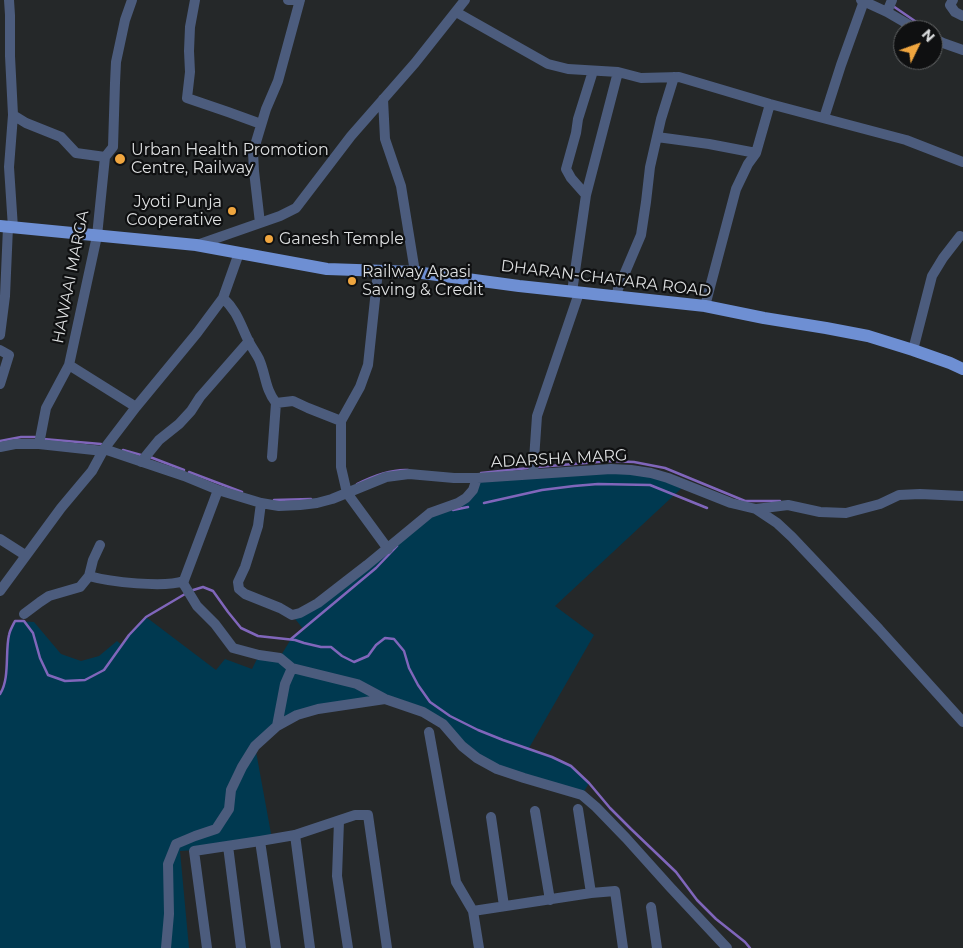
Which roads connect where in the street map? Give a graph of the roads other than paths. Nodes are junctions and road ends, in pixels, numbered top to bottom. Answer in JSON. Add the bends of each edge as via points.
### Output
{"nodes":[{"id":1,"x":9,"y":0,"type":"edge"},
{"id":2,"x":132,"y":0,"type":"edge"},
{"id":3,"x":195,"y":0,"type":"edge"},
{"id":4,"x":288,"y":0,"type":"edge"},
{"id":5,"x":300,"y":0,"type":"edge"},
{"id":6,"x":465,"y":0,"type":"edge"},
{"id":7,"x":892,"y":0,"type":"edge"},
{"id":8,"x":863,"y":1,"type":"edge"},
{"id":9,"x":950,"y":1,"type":"edge"},
{"id":10,"x":456,"y":12,"type":"junction"},
{"id":11,"x":887,"y":12,"type":"junction"},
{"id":12,"x":963,"y":16,"type":"edge"},
{"id":13,"x":901,"y":20,"type":"edge"},
{"id":14,"x":943,"y":43,"type":"edge"},
{"id":15,"x":963,"y":50,"type":"edge"},
{"id":16,"x":593,"y":71,"type":"junction"},
{"id":17,"x":618,"y":72,"type":"junction"},
{"id":18,"x":674,"y":77,"type":"junction"},
{"id":19,"x":383,"y":98,"type":"junction"},
{"id":20,"x":770,"y":104,"type":"junction"},
{"id":21,"x":13,"y":115,"type":"junction"},
{"id":22,"x":824,"y":118,"type":"junction"},
{"id":23,"x":261,"y":124,"type":"junction"},
{"id":24,"x":657,"y":137,"type":"junction"},
{"id":25,"x":756,"y":153,"type":"junction"},
{"id":26,"x":105,"y":158,"type":"junction"},
{"id":27,"x":963,"y":162,"type":"edge"},
{"id":28,"x":586,"y":195,"type":"junction"},
{"id":29,"x":260,"y":223,"type":"junction"},
{"id":30,"x":7,"y":227,"type":"edge"},
{"id":31,"x":97,"y":236,"type":"junction"},
{"id":32,"x":960,"y":236,"type":"dead end"},
{"id":33,"x":196,"y":245,"type":"junction"},
{"id":34,"x":238,"y":253,"type":"junction"},
{"id":35,"x":378,"y":271,"type":"junction"},
{"id":36,"x":415,"y":272,"type":"junction"},
{"id":37,"x":576,"y":292,"type":"junction"},
{"id":38,"x":616,"y":296,"type":"junction"},
{"id":39,"x":223,"y":298,"type":"junction"},
{"id":40,"x":704,"y":306,"type":"junction"},
{"id":41,"x":0,"y":334,"type":"edge"},
{"id":42,"x":249,"y":341,"type":"junction"},
{"id":43,"x":0,"y":350,"type":"edge"},
{"id":44,"x":913,"y":350,"type":"junction"},
{"id":45,"x":69,"y":366,"type":"junction"},
{"id":46,"x":963,"y":369,"type":"edge"},
{"id":47,"x":0,"y":384,"type":"edge"},
{"id":48,"x":276,"y":403,"type":"junction"},
{"id":49,"x":136,"y":407,"type":"junction"},
{"id":50,"x":341,"y":421,"type":"junction"},
{"id":51,"x":39,"y":444,"type":"junction"},
{"id":52,"x":0,"y":448,"type":"edge"},
{"id":53,"x":104,"y":450,"type":"junction"},
{"id":54,"x":272,"y":457,"type":"dead end"},
{"id":55,"x":141,"y":462,"type":"junction"},
{"id":56,"x":533,"y":474,"type":"junction"},
{"id":57,"x":477,"y":478,"type":"junction"},
{"id":58,"x":218,"y":490,"type":"junction"},
{"id":59,"x":347,"y":493,"type":"junction"},
{"id":60,"x":963,"y":496,"type":"edge"},
{"id":61,"x":261,"y":503,"type":"junction"},
{"id":62,"x":756,"y":509,"type":"junction"},
{"id":63,"x":0,"y":539,"type":"edge"},
{"id":64,"x":100,"y":546,"type":"dead end"},
{"id":65,"x":388,"y":549,"type":"junction"},
{"id":66,"x":25,"y":556,"type":"junction"},
{"id":67,"x":89,"y":576,"type":"junction"},
{"id":68,"x":187,"y":589,"type":"junction"},
{"id":69,"x":0,"y":591,"type":"edge"},
{"id":70,"x":24,"y":614,"type":"dead end"},
{"id":71,"x":292,"y":668,"type":"junction"},
{"id":72,"x":385,"y":699,"type":"junction"},
{"id":73,"x":963,"y":722,"type":"edge"},
{"id":74,"x":277,"y":726,"type":"junction"},
{"id":75,"x":429,"y":732,"type":"dead end"},
{"id":76,"x":578,"y":809,"type":"dead end"},
{"id":77,"x":535,"y":811,"type":"dead end"},
{"id":78,"x":490,"y":817,"type":"dead end"},
{"id":79,"x":339,"y":821,"type":"junction"},
{"id":80,"x":295,"y":835,"type":"junction"},
{"id":81,"x":260,"y":842,"type":"junction"},
{"id":82,"x":228,"y":846,"type":"junction"},
{"id":83,"x":591,"y":893,"type":"junction"},
{"id":84,"x":550,"y":900,"type":"junction"},
{"id":85,"x":504,"y":906,"type":"junction"},
{"id":86,"x":651,"y":907,"type":"dead end"},
{"id":87,"x":473,"y":911,"type":"junction"},
{"id":88,"x":166,"y":948,"type":"edge"},
{"id":89,"x":207,"y":948,"type":"edge"},
{"id":90,"x":241,"y":948,"type":"edge"},
{"id":91,"x":276,"y":948,"type":"edge"},
{"id":92,"x":310,"y":948,"type":"edge"},
{"id":93,"x":348,"y":948,"type":"edge"},
{"id":94,"x":387,"y":948,"type":"edge"},
{"id":95,"x":479,"y":948,"type":"edge"},
{"id":96,"x":623,"y":948,"type":"edge"},
{"id":97,"x":657,"y":948,"type":"edge"},
{"id":98,"x":726,"y":948,"type":"edge"}],
"edges":[{"from":1,"to":21,"type":"street"},
{"from":2,"to":26,"type":"street","name":"HAWAAI MARGA","via":[[116,62],[114,147]]},
{"from":3,"to":23,"type":"street","via":[[190,27],[187,98]]},
{"from":4,"to":5,"type":"street"},
{"from":5,"to":23,"type":"street","via":[[278,81]]},
{"from":6,"to":10,"type":"street"},
{"from":7,"to":11,"type":"street"},
{"from":8,"to":11,"type":"street"},
{"from":8,"to":22,"type":"street"},
{"from":9,"to":12,"type":"street","via":[[955,12]]},
{"from":10,"to":16,"type":"street","via":[[548,64]]},
{"from":10,"to":19,"type":"street"},
{"from":11,"to":13,"type":"street"},
{"from":14,"to":15,"type":"street"},
{"from":16,"to":17,"type":"street"},
{"from":16,"to":28,"type":"street","via":[[566,169]]},
{"from":17,"to":18,"type":"street","via":[[641,78]]},
{"from":17,"to":28,"type":"street"},
{"from":18,"to":20,"type":"street"},
{"from":18,"to":24,"type":"street"},
{"from":19,"to":29,"type":"street","via":[[296,208]]},
{"from":19,"to":36,"type":"street","via":[[385,139],[401,186]]},
{"from":20,"to":22,"type":"street"},
{"from":20,"to":25,"type":"street"},
{"from":21,"to":26,"type":"street","via":[[61,137],[76,153]]},
{"from":21,"to":30,"type":"street"},
{"from":22,"to":27,"type":"street","via":[[906,140]]},
{"from":23,"to":29,"type":"street","via":[[253,152]]},
{"from":24,"to":25,"type":"street"},
{"from":24,"to":38,"type":"street","via":[[641,235]]},
{"from":25,"to":40,"type":"street","via":[[736,189]]},
{"from":26,"to":31,"type":"street","name":"HAWAAI MARGA"},
{"from":28,"to":37,"type":"street"},
{"from":29,"to":33,"type":"street"},
{"from":30,"to":31,"type":"main road","name":"DHARAN-CHATARA ROAD"},
{"from":30,"to":41,"type":"street","via":[[5,296]]},
{"from":31,"to":33,"type":"main road","name":"DHARAN-CHATARA ROAD"},
{"from":31,"to":45,"type":"street","name":"HAWAAI MARGA"},
{"from":32,"to":44,"type":"street","via":[[932,276]]},
{"from":33,"to":34,"type":"main road","name":"DHARAN-CHATARA ROAD"},
{"from":34,"to":35,"type":"main road","name":"DHARAN-CHATARA ROAD","via":[[327,269]]},
{"from":34,"to":39,"type":"street"},
{"from":35,"to":36,"type":"main road","name":"DHARAN-CHATARA ROAD"},
{"from":35,"to":50,"type":"street","via":[[368,365]]},
{"from":36,"to":37,"type":"main road","name":"DHARAN-CHATARA ROAD"},
{"from":37,"to":38,"type":"main road","name":"DHARAN-CHATARA ROAD"},
{"from":37,"to":56,"type":"street","via":[[537,416]]},
{"from":38,"to":40,"type":"main road","name":"DHARAN-CHATARA ROAD"},
{"from":39,"to":42,"type":"street","via":[[240,319]]},
{"from":39,"to":49,"type":"street"},
{"from":40,"to":44,"type":"main road","name":"DHARAN-CHATARA ROAD","via":[[836,329]]},
{"from":42,"to":48,"type":"street"},
{"from":42,"to":55,"type":"street","via":[[180,424],[158,440]]},
{"from":43,"to":47,"type":"street","via":[[9,355]]},
{"from":44,"to":46,"type":"main road","name":"DHARAN-CHATARA ROAD"},
{"from":45,"to":49,"type":"street","name":"HAWAAI MARGA"},
{"from":45,"to":51,"type":"street","via":[[46,408]]},
{"from":48,"to":50,"type":"street","via":[[293,401]]},
{"from":48,"to":54,"type":"street"},
{"from":49,"to":53,"type":"street"},
{"from":50,"to":59,"type":"street","via":[[341,467]]},
{"from":51,"to":52,"type":"street","name":"ADARSHA MARG"},
{"from":51,"to":53,"type":"street","name":"ADARSHA MARG"},
{"from":53,"to":55,"type":"street","name":"ADARSHA MARG"},
{"from":53,"to":66,"type":"street","via":[[92,471]]},
{"from":55,"to":58,"type":"street","name":"ADARSHA MARG"},
{"from":56,"to":57,"type":"street","name":"ADARSHA MARG"},
{"from":56,"to":62,"type":"street","name":"ADARSHA MARG","via":[[611,469],[651,473]]},
{"from":57,"to":59,"type":"street","name":"ADARSHA MARG","via":[[409,474],[386,477]]},
{"from":57,"to":65,"type":"street","via":[[466,498],[430,513]]},
{"from":58,"to":61,"type":"street","name":"ADARSHA MARG"},
{"from":58,"to":68,"type":"street"},
{"from":59,"to":61,"type":"street","name":"ADARSHA MARG","via":[[332,500],[300,505]]},
{"from":59,"to":65,"type":"street"},
{"from":60,"to":62,"type":"street","via":[[899,495],[846,513],[820,512],[788,505]]},
{"from":61,"to":65,"type":"street","via":[[258,526],[238,582],[239,589],[292,614],[318,603]]},
{"from":62,"to":73,"type":"street","name":"ADARSHA MARG","via":[[792,537]]},
{"from":63,"to":66,"type":"street"},
{"from":64,"to":67,"type":"street"},
{"from":66,"to":69,"type":"street"},
{"from":67,"to":68,"type":"street","via":[[102,580],[176,584]]},
{"from":67,"to":70,"type":"street","via":[[80,587],[49,596]]},
{"from":68,"to":71,"type":"street","via":[[197,606],[233,648],[280,658]]},
{"from":71,"to":72,"type":"street","via":[[357,684]]},
{"from":71,"to":74,"type":"street","via":[[285,684]]},
{"from":72,"to":74,"type":"street","via":[[297,715]]},
{"from":72,"to":98,"type":"street","via":[[423,712],[443,724],[462,746],[497,768],[582,795],[626,838]]},
{"from":74,"to":88,"type":"street","via":[[255,746],[242,767],[231,790],[229,809],[216,829],[176,844],[168,864]]},
{"from":75,"to":87,"type":"street","via":[[456,882]]},
{"from":76,"to":83,"type":"street"},
{"from":77,"to":84,"type":"street"},
{"from":78,"to":85,"type":"street"},
{"from":79,"to":80,"type":"street"},
{"from":79,"to":93,"type":"street","via":[[337,876]]},
{"from":79,"to":94,"type":"street","via":[[355,815],[368,815]]},
{"from":80,"to":81,"type":"street"},
{"from":80,"to":92,"type":"street"},
{"from":81,"to":82,"type":"street"},
{"from":81,"to":91,"type":"street"},
{"from":82,"to":89,"type":"street","via":[[194,851]]},
{"from":82,"to":90,"type":"street"},
{"from":83,"to":84,"type":"street"},
{"from":83,"to":96,"type":"street","via":[[615,891]]},
{"from":84,"to":85,"type":"street"},
{"from":85,"to":87,"type":"street"},
{"from":86,"to":97,"type":"street"},
{"from":87,"to":95,"type":"street"}]}
